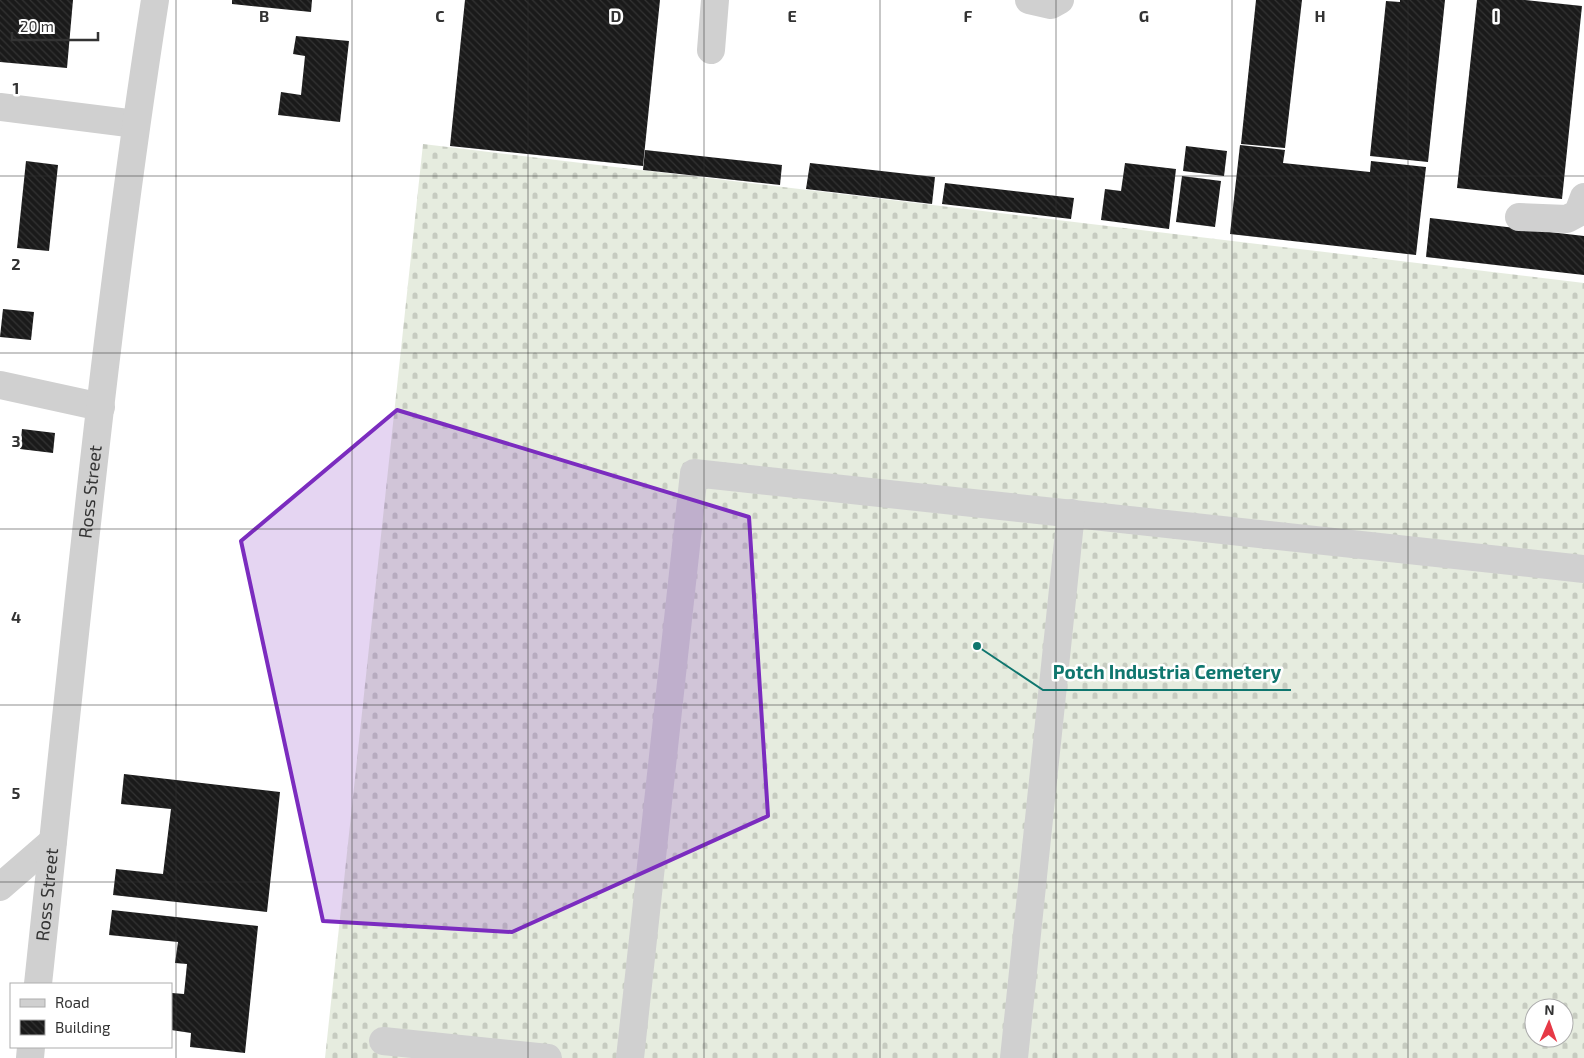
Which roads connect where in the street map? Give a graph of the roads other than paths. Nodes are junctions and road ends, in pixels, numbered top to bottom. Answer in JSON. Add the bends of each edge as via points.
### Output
{"nodes":[{"id":1,"x":155,"y":0,"type":"edge"},
{"id":2,"x":715,"y":0,"type":"edge"},
{"id":3,"x":1029,"y":0,"type":"edge"},
{"id":4,"x":1060,"y":0,"type":"edge"},
{"id":5,"x":711,"y":50,"type":"dead end"},
{"id":6,"x":0,"y":107,"type":"edge"},
{"id":7,"x":136,"y":124,"type":"junction"},
{"id":8,"x":1584,"y":197,"type":"edge"},
{"id":9,"x":1519,"y":217,"type":"dead end"},
{"id":10,"x":0,"y":385,"type":"edge"},
{"id":11,"x":101,"y":407,"type":"junction"},
{"id":12,"x":1071,"y":513,"type":"junction"},
{"id":13,"x":1584,"y":569,"type":"edge"},
{"id":14,"x":53,"y":841,"type":"junction"},
{"id":15,"x":0,"y":888,"type":"edge"},
{"id":16,"x":38,"y":983,"type":"edge"},
{"id":17,"x":383,"y":1041,"type":"dead end"},
{"id":18,"x":548,"y":1058,"type":"edge"},
{"id":19,"x":630,"y":1058,"type":"edge"},
{"id":20,"x":1014,"y":1058,"type":"edge"}],
"edges":[{"from":1,"to":7,"type":"street","name":"Ross Street"},
{"from":2,"to":5,"type":"street"},
{"from":3,"to":4,"type":"street","via":[[1051,4]]},
{"from":6,"to":7,"type":"street"},
{"from":7,"to":11,"type":"street","name":"Ross Street"},
{"from":8,"to":9,"type":"street","via":[[1578,213],[1567,219]]},
{"from":10,"to":11,"type":"street"},
{"from":11,"to":14,"type":"street","name":"Ross Street"},
{"from":12,"to":13,"type":"street"},
{"from":12,"to":19,"type":"street","via":[[694,473]]},
{"from":12,"to":20,"type":"street"},
{"from":14,"to":15,"type":"street"},
{"from":14,"to":16,"type":"street","name":"Ross Street"},
{"from":17,"to":18,"type":"street"}]}
